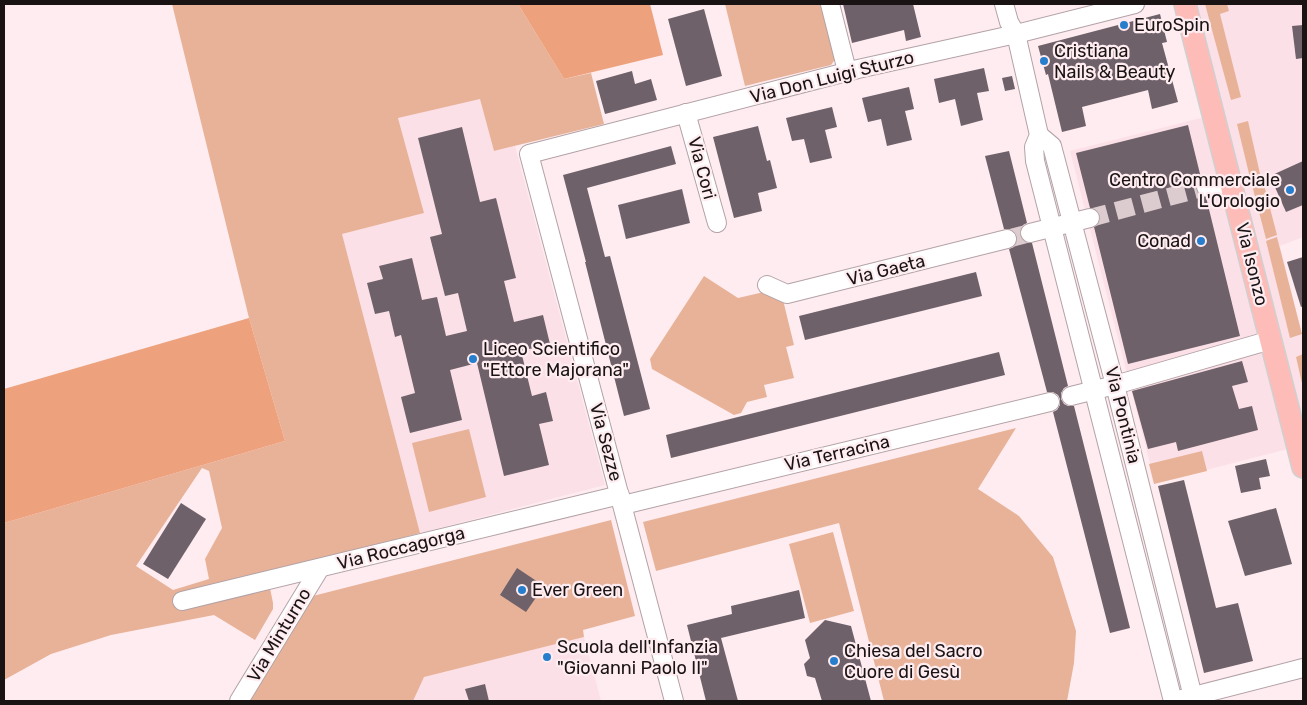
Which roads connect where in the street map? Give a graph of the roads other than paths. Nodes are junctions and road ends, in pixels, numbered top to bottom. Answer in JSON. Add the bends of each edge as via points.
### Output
{"nodes":[{"id":1,"x":830,"y":4,"type":"edge"},
{"id":2,"x":1004,"y":4,"type":"edge"},
{"id":3,"x":1135,"y":4,"type":"edge"},
{"id":4,"x":1185,"y":4,"type":"edge"},
{"id":5,"x":1016,"y":34,"type":"junction"},
{"id":6,"x":847,"y":72,"type":"junction"},
{"id":7,"x":686,"y":113,"type":"junction"},
{"id":8,"x":1039,"y":135,"type":"junction"},
{"id":9,"x":529,"y":154,"type":"joint"},
{"id":10,"x":1231,"y":182,"type":"junction"},
{"id":11,"x":1206,"y":187,"type":"tunnel mouth"},
{"id":12,"x":1090,"y":218,"type":"tunnel mouth"},
{"id":13,"x":1072,"y":222,"type":"junction"},
{"id":14,"x":717,"y":223,"type":"dead end"},
{"id":15,"x":1051,"y":228,"type":"junction"},
{"id":16,"x":1030,"y":233,"type":"tunnel mouth"},
{"id":17,"x":1007,"y":239,"type":"tunnel mouth"},
{"id":18,"x":767,"y":285,"type":"dead end"},
{"id":19,"x":1271,"y":340,"type":"junction"},
{"id":20,"x":1116,"y":385,"type":"junction"},
{"id":21,"x":1094,"y":391,"type":"junction"},
{"id":22,"x":1071,"y":396,"type":"dead end"},
{"id":23,"x":1050,"y":402,"type":"dead end"},
{"id":24,"x":1303,"y":467,"type":"edge"},
{"id":25,"x":622,"y":500,"type":"junction"},
{"id":26,"x":312,"y":570,"type":"junction"},
{"id":27,"x":182,"y":601,"type":"dead end"},
{"id":28,"x":1303,"y":668,"type":"edge"},
{"id":29,"x":1194,"y":699,"type":"edge"},
{"id":30,"x":225,"y":701,"type":"edge"},
{"id":31,"x":239,"y":701,"type":"edge"},
{"id":32,"x":674,"y":701,"type":"edge"},
{"id":33,"x":1174,"y":701,"type":"edge"}],
"edges":[{"from":1,"to":6,"type":"street"},
{"from":2,"to":5,"type":"street","name":"Via Pontinia"},
{"from":3,"to":5,"type":"street","name":"Via Don Luigi Sturzo"},
{"from":4,"to":10,"type":"main road","name":"Via Isonzo"},
{"from":5,"to":6,"type":"street","name":"Via Don Luigi Sturzo"},
{"from":5,"to":8,"type":"street","name":"Via Pontinia"},
{"from":6,"to":7,"type":"street","name":"Via Don Luigi Sturzo"},
{"from":7,"to":9,"type":"street","name":"Via Don Luigi Sturzo"},
{"from":7,"to":14,"type":"street","name":"Via Cori"},
{"from":8,"to":13,"type":"street","name":"Via Pontinia","via":[[1052,146]]},
{"from":8,"to":15,"type":"street","name":"Via Pontinia","via":[[1034,147],[1035,161]]},
{"from":9,"to":25,"type":"street","name":"Via Sezze"},
{"from":10,"to":11,"type":"street"},
{"from":10,"to":19,"type":"main road","name":"Via Isonzo"},
{"from":12,"to":13,"type":"street"},
{"from":13,"to":15,"type":"street"},
{"from":13,"to":20,"type":"street","name":"Via Pontinia"},
{"from":15,"to":16,"type":"street"},
{"from":15,"to":21,"type":"street","name":"Via Pontinia"},
{"from":17,"to":18,"type":"street","name":"Via Gaeta","via":[[787,294]]},
{"from":19,"to":20,"type":"street"},
{"from":19,"to":24,"type":"main road","name":"Via Isonzo"},
{"from":20,"to":21,"type":"street"},
{"from":20,"to":29,"type":"street","name":"Via Pontinia"},
{"from":21,"to":22,"type":"street"},
{"from":21,"to":33,"type":"street","name":"Via Pontinia"},
{"from":23,"to":25,"type":"street","name":"Via Terracina"},
{"from":25,"to":26,"type":"street","name":"Via Roccagorga"},
{"from":25,"to":32,"type":"street","name":"Via Sezze"},
{"from":26,"to":27,"type":"street","name":"Via Roccagorga"},
{"from":26,"to":30,"type":"street","name":"Via Minturno"},
{"from":26,"to":31,"type":"street","name":"Via Minturno"},
{"from":28,"to":29,"type":"street"},
{"from":29,"to":33,"type":"street"}]}
